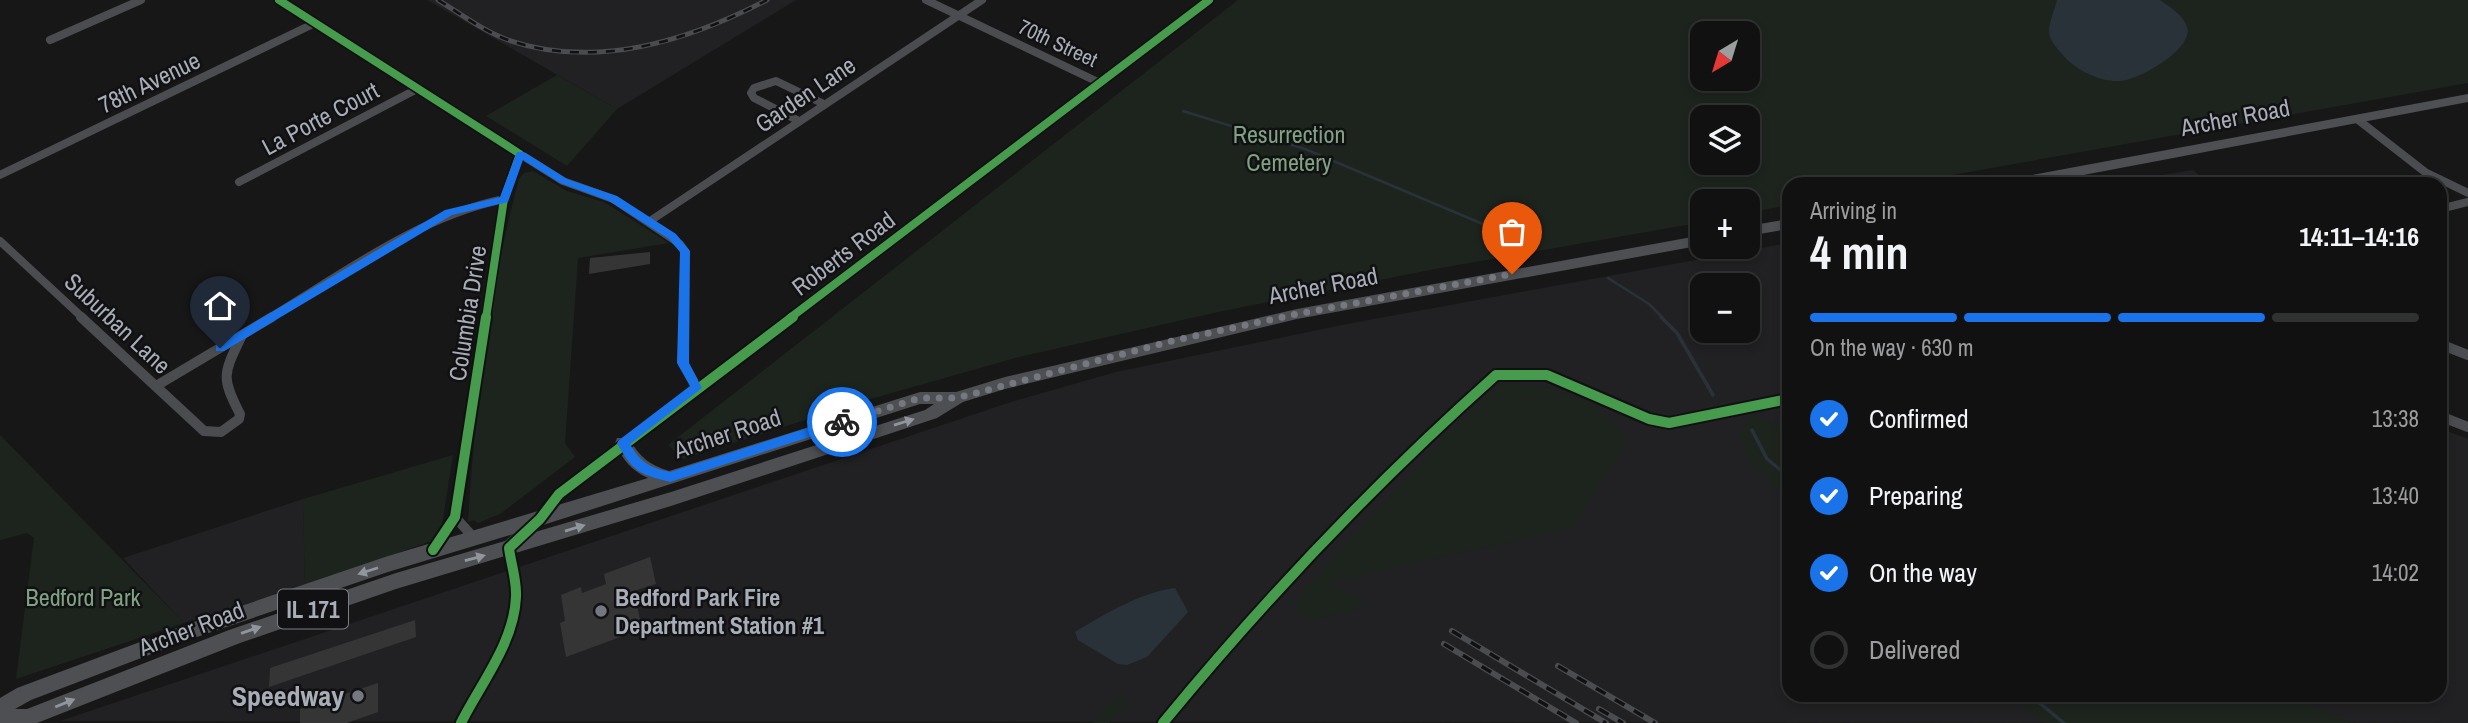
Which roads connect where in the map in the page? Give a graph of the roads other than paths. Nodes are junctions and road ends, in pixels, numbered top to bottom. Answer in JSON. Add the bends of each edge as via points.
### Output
{"nodes":[{"id":1,"x":141,"y":0,"type":"edge"},
{"id":2,"x":279,"y":0,"type":"edge"},
{"id":3,"x":926,"y":0,"type":"edge"},
{"id":4,"x":982,"y":0,"type":"edge"},
{"id":5,"x":1209,"y":0,"type":"edge"},
{"id":6,"x":959,"y":15,"type":"junction"},
{"id":7,"x":315,"y":23,"type":"junction"},
{"id":8,"x":50,"y":40,"type":"dead end"},
{"id":9,"x":1100,"y":83,"type":"junction"},
{"id":10,"x":419,"y":88,"type":"junction"},
{"id":11,"x":2468,"y":98,"type":"edge"},
{"id":12,"x":824,"y":104,"type":"junction"},
{"id":13,"x":2357,"y":119,"type":"junction"},
{"id":14,"x":799,"y":121,"type":"junction"},
{"id":15,"x":520,"y":154,"type":"junction"},
{"id":16,"x":0,"y":175,"type":"edge"},
{"id":17,"x":2048,"y":177,"type":"edge"},
{"id":18,"x":2435,"y":177,"type":"edge"},
{"id":19,"x":239,"y":182,"type":"dead end"},
{"id":20,"x":2447,"y":183,"type":"edge"},
{"id":21,"x":2468,"y":193,"type":"edge"},
{"id":22,"x":504,"y":199,"type":"junction"},
{"id":23,"x":2468,"y":202,"type":"edge"},
{"id":24,"x":2447,"y":207,"type":"edge"},
{"id":25,"x":650,"y":221,"type":"junction"},
{"id":26,"x":1782,"y":225,"type":"edge"},
{"id":27,"x":1760,"y":230,"type":"edge"},
{"id":28,"x":0,"y":242,"type":"edge"},
{"id":29,"x":1690,"y":242,"type":"edge"},
{"id":30,"x":242,"y":335,"type":"junction"},
{"id":31,"x":2447,"y":347,"type":"edge"},
{"id":32,"x":2468,"y":355,"type":"edge"},
{"id":33,"x":156,"y":386,"type":"junction"},
{"id":34,"x":696,"y":388,"type":"junction"},
{"id":35,"x":957,"y":398,"type":"junction"},
{"id":36,"x":1782,"y":400,"type":"edge"},
{"id":37,"x":2447,"y":419,"type":"edge"},
{"id":38,"x":2468,"y":427,"type":"edge"},
{"id":39,"x":623,"y":443,"type":"junction"},
{"id":40,"x":670,"y":477,"type":"junction"},
{"id":41,"x":455,"y":517,"type":"junction"},
{"id":42,"x":540,"y":519,"type":"junction"},
{"id":43,"x":475,"y":539,"type":"junction"},
{"id":44,"x":509,"y":548,"type":"junction"},
{"id":45,"x":433,"y":550,"type":"junction"},
{"id":46,"x":0,"y":708,"type":"edge"},
{"id":47,"x":0,"y":719,"type":"edge"},
{"id":48,"x":461,"y":723,"type":"edge"},
{"id":49,"x":1163,"y":723,"type":"edge"}],
"edges":[{"from":1,"to":8,"type":"street"},
{"from":2,"to":7,"type":"street"},
{"from":3,"to":6,"type":"street","name":"70th Street"},
{"from":4,"to":6,"type":"street","name":"Garden Lane"},
{"from":5,"to":9,"type":"street","name":"Roberts Road"},
{"from":6,"to":9,"type":"street","name":"70th Street"},
{"from":6,"to":12,"type":"street","name":"Garden Lane"},
{"from":7,"to":10,"type":"street"},
{"from":7,"to":16,"type":"street","name":"78th Avenue"},
{"from":9,"to":34,"type":"street","name":"Roberts Road"},
{"from":10,"to":15,"type":"street"},
{"from":10,"to":19,"type":"street","name":"La Porte Court"},
{"from":11,"to":13,"type":"main road","name":"Archer Road"},
{"from":12,"to":14,"type":"street","name":"Garden Lane"},
{"from":12,"to":14,"type":"street","via":[[776,81],[754,88],[754,98]]},
{"from":13,"to":17,"type":"main road","name":"Archer Road"},
{"from":13,"to":18,"type":"street"},
{"from":14,"to":25,"type":"street","name":"Garden Lane"},
{"from":15,"to":22,"type":"street","name":"Columbia Drive"},
{"from":15,"to":25,"type":"street","via":[[563,181],[603,194]]},
{"from":20,"to":21,"type":"street"},
{"from":22,"to":30,"type":"street","via":[[449,212]]},
{"from":22,"to":41,"type":"street","name":"Columbia Drive"},
{"from":23,"to":24,"type":"street"},
{"from":25,"to":34,"type":"street","via":[[685,251],[683,363]]},
{"from":26,"to":27,"type":"main road"},
{"from":28,"to":33,"type":"street","name":"Suburban Lane"},
{"from":29,"to":35,"type":"main road","name":"Archer Road","number":"IL 171","via":[[1297,314],[1159,344]]},
{"from":30,"to":33,"type":"street"},
{"from":30,"to":33,"type":"street","name":"Suburban Lane","via":[[225,381],[240,414],[221,432],[204,431]]},
{"from":31,"to":32,"type":"street"},
{"from":34,"to":39,"type":"street","name":"Roberts Road"},
{"from":35,"to":40,"type":"main road","name":"Archer Road","number":"IL 171","via":[[920,398]]},
{"from":44,"to":35,"type":"main road","name":"Archer Road","number":"IL 171","one_way":true,"via":[[931,414]]},
{"from":36,"to":49,"type":"street","via":[[1669,423],[1649,419],[1547,375],[1496,375],[1430,434],[1246,625]]},
{"from":37,"to":38,"type":"street"},
{"from":39,"to":40,"type":"main road","via":[[635,464]]},
{"from":39,"to":42,"type":"street","name":"Roberts Road","via":[[559,494]]},
{"from":40,"to":42,"type":"main road","name":"Archer Road","number":"IL 171"},
{"from":41,"to":43,"type":"street"},
{"from":41,"to":45,"type":"street","name":"Columbia Drive"},
{"from":42,"to":43,"type":"main road","name":"Archer Road","number":"IL 171"},
{"from":42,"to":44,"type":"street","name":"Roberts Road"},
{"from":43,"to":45,"type":"main road","name":"Archer Road","number":"IL 171"},
{"from":47,"to":44,"type":"main road","name":"Archer Road","number":"IL 171","one_way":true,"via":[[27,718],[236,636]]},
{"from":44,"to":48,"type":"street","via":[[516,596],[513,618]]},
{"from":45,"to":46,"type":"main road","name":"Archer Road","number":"IL 171","one_way":true,"via":[[188,632],[24,694]]}]}
